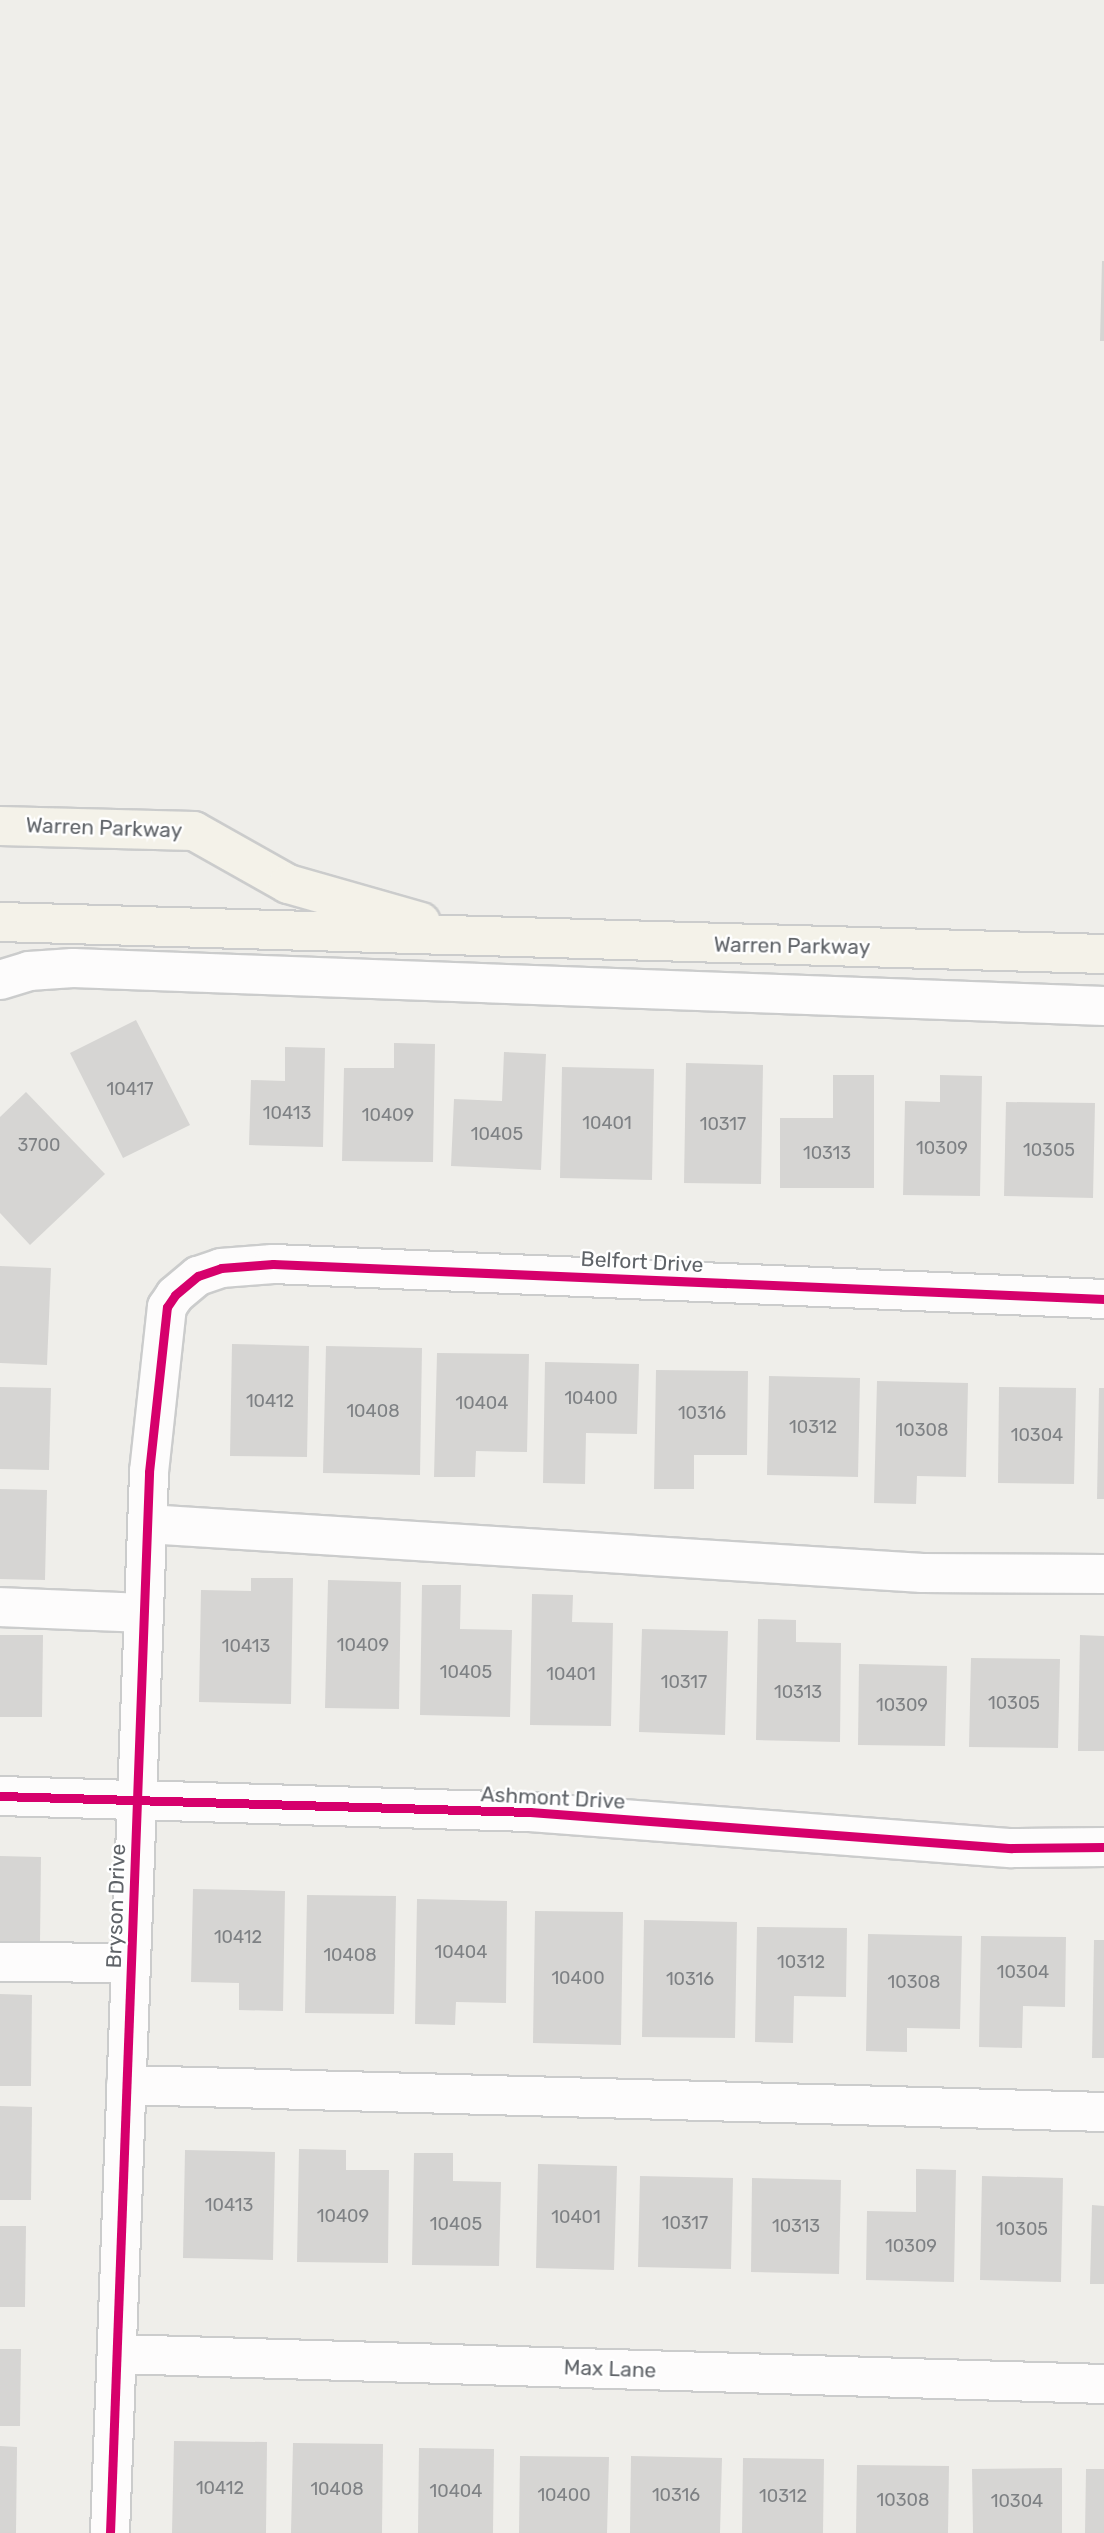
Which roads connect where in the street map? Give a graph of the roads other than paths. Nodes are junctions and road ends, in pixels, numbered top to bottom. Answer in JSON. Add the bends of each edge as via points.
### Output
{"nodes":[{"id":1,"x":0,"y":826,"type":"edge"},
{"id":2,"x":0,"y":922,"type":"edge"},
{"id":3,"x":480,"y":939,"type":"junction"},
{"id":4,"x":1104,"y":954,"type":"edge"},
{"id":5,"x":0,"y":980,"type":"edge"},
{"id":6,"x":1104,"y":1006,"type":"edge"},
{"id":7,"x":184,"y":1287,"type":"joint"},
{"id":8,"x":1104,"y":1299,"type":"edge"},
{"id":9,"x":147,"y":1524,"type":"junction"},
{"id":10,"x":1104,"y":1574,"type":"edge"},
{"id":11,"x":0,"y":1607,"type":"edge"},
{"id":12,"x":144,"y":1613,"type":"junction"},
{"id":13,"x":0,"y":1796,"type":"edge"},
{"id":14,"x":137,"y":1802,"type":"junction"},
{"id":15,"x":1104,"y":1847,"type":"edge"},
{"id":16,"x":0,"y":1962,"type":"edge"},
{"id":17,"x":131,"y":1963,"type":"junction"},
{"id":18,"x":126,"y":2085,"type":"junction"},
{"id":19,"x":1104,"y":2112,"type":"edge"},
{"id":20,"x":117,"y":2354,"type":"junction"},
{"id":21,"x":1104,"y":2384,"type":"edge"},
{"id":22,"x":110,"y":2533,"type":"edge"}],
"edges":[{"from":1,"to":3,"type":"main road","name":"Warren Parkway","via":[[194,831],[288,884]]},
{"from":2,"to":3,"type":"main road","name":"Warren Parkway"},
{"from":3,"to":4,"type":"main road","name":"Warren Parkway"},
{"from":5,"to":6,"type":"street","via":[[29,971],[73,968]]},
{"from":7,"to":8,"type":"street","name":"Belfort Drive","via":[[221,1268],[273,1264]]},
{"from":7,"to":9,"type":"street","name":"Bryson Drive","via":[[167,1307]]},
{"from":9,"to":10,"type":"street","via":[[922,1573]]},
{"from":9,"to":12,"type":"street","name":"Bryson Drive"},
{"from":11,"to":12,"type":"street"},
{"from":12,"to":14,"type":"street","name":"Bryson Drive"},
{"from":13,"to":14,"type":"street","name":"Ashmont Drive"},
{"from":14,"to":15,"type":"street","name":"Ashmont Drive","via":[[530,1812],[1012,1848]]},
{"from":14,"to":17,"type":"street","name":"Bryson Drive"},
{"from":16,"to":17,"type":"street"},
{"from":17,"to":18,"type":"street","name":"Bryson Drive"},
{"from":18,"to":19,"type":"street"},
{"from":18,"to":20,"type":"street","name":"Bryson Drive"},
{"from":20,"to":21,"type":"street","name":"Max Lane"},
{"from":20,"to":22,"type":"street","name":"Bryson Drive"}]}
